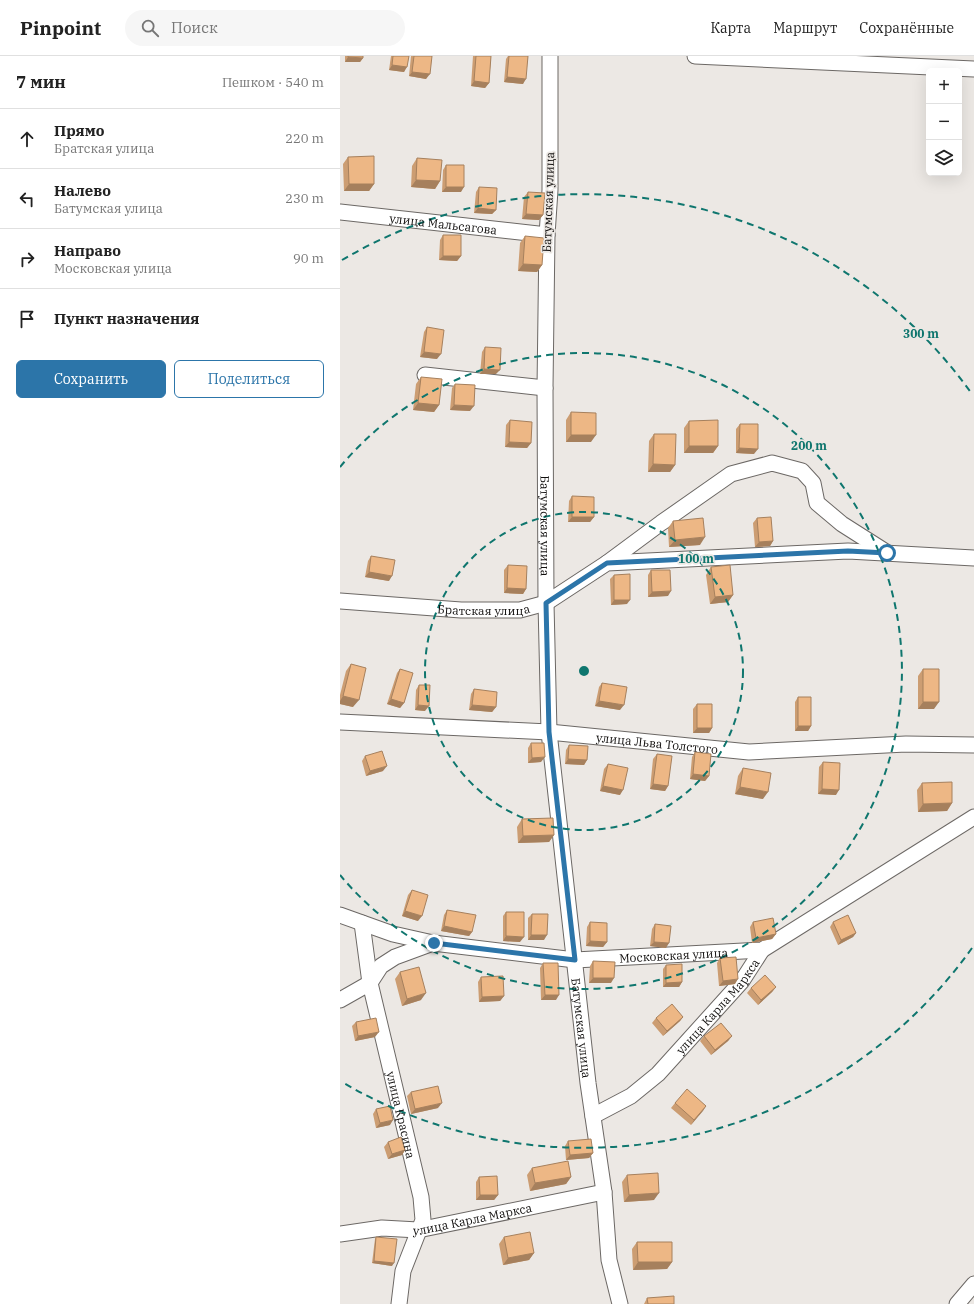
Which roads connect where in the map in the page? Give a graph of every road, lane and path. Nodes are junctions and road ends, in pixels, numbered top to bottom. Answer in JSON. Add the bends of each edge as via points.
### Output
{"nodes":[{"id":1,"x":550,"y":56,"type":"edge"},
{"id":2,"x":695,"y":56,"type":"edge"},
{"id":3,"x":974,"y":69,"type":"edge"},
{"id":4,"x":340,"y":212,"type":"edge"},
{"id":5,"x":546,"y":235,"type":"junction"},
{"id":6,"x":425,"y":375,"type":"dead end"},
{"id":7,"x":545,"y":388,"type":"junction"},
{"id":8,"x":887,"y":553,"type":"junction"},
{"id":9,"x":974,"y":558,"type":"edge"},
{"id":10,"x":607,"y":563,"type":"junction"},
{"id":11,"x":340,"y":602,"type":"edge"},
{"id":12,"x":546,"y":603,"type":"junction"},
{"id":13,"x":340,"y":722,"type":"edge"},
{"id":14,"x":549,"y":732,"type":"junction"},
{"id":15,"x":974,"y":745,"type":"edge"},
{"id":16,"x":974,"y":817,"type":"edge"},
{"id":17,"x":340,"y":915,"type":"edge"},
{"id":18,"x":362,"y":923,"type":"junction"},
{"id":19,"x":434,"y":943,"type":"junction"},
{"id":20,"x":762,"y":950,"type":"junction"},
{"id":21,"x":575,"y":960,"type":"junction"},
{"id":22,"x":370,"y":983,"type":"junction"},
{"id":23,"x":340,"y":1000,"type":"edge"},
{"id":24,"x":593,"y":1116,"type":"junction"},
{"id":25,"x":604,"y":1192,"type":"junction"},
{"id":26,"x":418,"y":1230,"type":"junction"},
{"id":27,"x":340,"y":1234,"type":"edge"},
{"id":28,"x":974,"y":1284,"type":"edge"},
{"id":29,"x":399,"y":1304,"type":"edge"},
{"id":30,"x":620,"y":1304,"type":"edge"},
{"id":31,"x":957,"y":1304,"type":"edge"}],
"edges":[{"from":1,"to":5,"type":"street","name":"Батумская улица","via":[[550,190]]},
{"from":2,"to":3,"type":"street"},
{"from":4,"to":5,"type":"street","name":"улица Мальсагова"},
{"from":5,"to":7,"type":"street","name":"Батумская улица"},
{"from":6,"to":7,"type":"street"},
{"from":7,"to":12,"type":"street","name":"Батумская улица"},
{"from":8,"to":9,"type":"street"},
{"from":8,"to":10,"type":"street","via":[[848,551]]},
{"from":8,"to":10,"type":"street","name":"Братская улица","via":[[842,524],[817,503],[812,482],[802,471],[772,463],[731,474]]},
{"from":10,"to":12,"type":"street","name":"Братская улица"},
{"from":11,"to":12,"type":"street","name":"Братская улица","via":[[461,610],[520,610]]},
{"from":12,"to":14,"type":"street","name":"Батумская улица"},
{"from":13,"to":14,"type":"street","name":"улица Льва Толстого"},
{"from":14,"to":15,"type":"street","name":"улица Льва Толстого","via":[[749,752],[906,744]]},
{"from":14,"to":21,"type":"street","name":"Батумская улица"},
{"from":16,"to":20,"type":"street","name":"Московская улица"},
{"from":17,"to":18,"type":"street","name":"Московская улица"},
{"from":18,"to":19,"type":"street","name":"Московская улица","via":[[393,934]]},
{"from":18,"to":22,"type":"street","name":"улица Красина"},
{"from":19,"to":21,"type":"street","name":"Московская улица"},
{"from":19,"to":22,"type":"street","via":[[395,957],[380,966]]},
{"from":20,"to":21,"type":"street","name":"Московская улица"},
{"from":20,"to":24,"type":"street","name":"улица Карла Маркса","via":[[742,981],[658,1074],[631,1096]]},
{"from":21,"to":24,"type":"street","name":"Батумская улица"},
{"from":22,"to":23,"type":"street"},
{"from":22,"to":26,"type":"street","name":"улица Красина","via":[[421,1197],[423,1220]]},
{"from":24,"to":25,"type":"street","name":"Батумская улица"},
{"from":25,"to":26,"type":"street","name":"улица Карла Маркса"},
{"from":25,"to":30,"type":"street","name":"Батумская улица","via":[[609,1260]]},
{"from":26,"to":27,"type":"street","name":"улица Карла Маркса","via":[[382,1228]]},
{"from":26,"to":29,"type":"street","name":"улица Красина","via":[[403,1271]]},
{"from":28,"to":31,"type":"street"}]}
